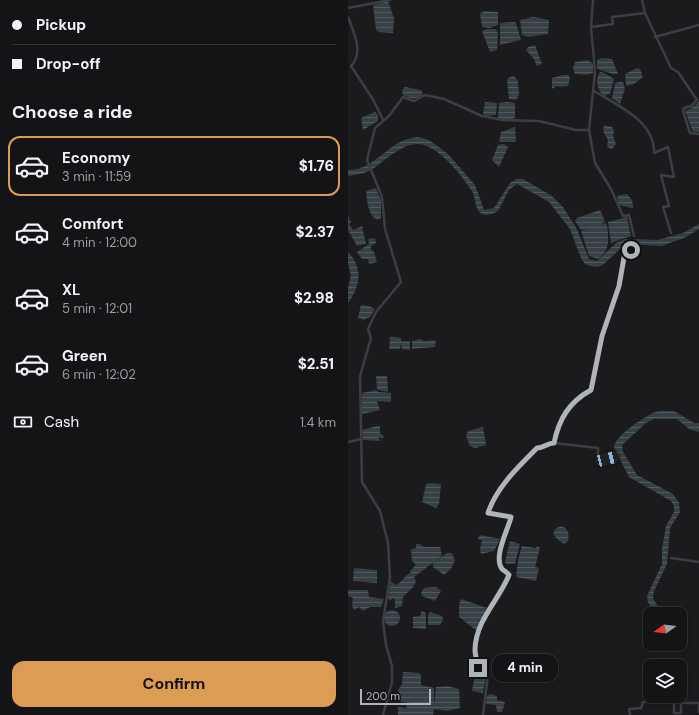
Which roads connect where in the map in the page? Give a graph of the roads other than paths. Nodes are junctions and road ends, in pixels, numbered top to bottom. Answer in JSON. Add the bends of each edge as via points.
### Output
{"nodes":[{"id":1,"x":390,"y":0,"type":"edge"},
{"id":2,"x":593,"y":0,"type":"edge"},
{"id":3,"x":642,"y":0,"type":"edge"},
{"id":4,"x":348,"y":8,"type":"edge"},
{"id":5,"x":645,"y":13,"type":"junction"},
{"id":6,"x":348,"y":17,"type":"edge"},
{"id":7,"x":699,"y":25,"type":"edge"},
{"id":8,"x":592,"y":27,"type":"junction"},
{"id":9,"x":655,"y":37,"type":"junction"},
{"id":10,"x":349,"y":67,"type":"edge"},
{"id":11,"x":594,"y":91,"type":"junction"},
{"id":12,"x":382,"y":120,"type":"junction"},
{"id":13,"x":589,"y":130,"type":"junction"},
{"id":14,"x":699,"y":134,"type":"edge"},
{"id":15,"x":671,"y":233,"type":"dead end"},
{"id":16,"x":634,"y":236,"type":"dead end"},
{"id":17,"x":631,"y":250,"type":"dead end"},
{"id":18,"x":362,"y":439,"type":"junction"},
{"id":19,"x":348,"y":442,"type":"edge"},
{"id":20,"x":554,"y":443,"type":"junction"},
{"id":21,"x":617,"y":457,"type":"dead end"},
{"id":22,"x":671,"y":558,"type":"dead end"},
{"id":23,"x":699,"y":562,"type":"edge"},
{"id":24,"x":699,"y":712,"type":"edge"},
{"id":25,"x":382,"y":715,"type":"edge"},
{"id":26,"x":483,"y":715,"type":"edge"},
{"id":27,"x":630,"y":715,"type":"edge"}],
"edges":[{"from":1,"to":4,"type":"street"},
{"from":2,"to":8,"type":"street"},
{"from":3,"to":5,"type":"street"},
{"from":5,"to":8,"type":"street","via":[[612,17],[613,24]]},
{"from":5,"to":9,"type":"street"},
{"from":6,"to":10,"type":"street","via":[[356,38],[358,55]]},
{"from":7,"to":9,"type":"street"},
{"from":8,"to":11,"type":"street"},
{"from":9,"to":14,"type":"street","via":[[671,68],[678,72],[697,100],[683,111],[690,134]]},
{"from":10,"to":12,"type":"street","via":[[374,101]]},
{"from":11,"to":13,"type":"street"},
{"from":11,"to":15,"type":"street","via":[[630,112],[639,121],[650,135],[654,153],[668,147],[674,177],[661,175],[669,206],[663,207]]},
{"from":12,"to":13,"type":"street","via":[[389,116],[403,97],[414,101],[425,95],[444,99],[482,116],[503,120],[539,121],[576,130]]},
{"from":12,"to":18,"type":"street","via":[[375,128],[368,151],[368,163],[382,197],[385,229],[401,282],[376,312],[368,330],[372,338],[360,376]]},
{"from":13,"to":16,"type":"street","via":[[595,163],[611,189],[623,216],[629,215]]},
{"from":17,"to":20,"type":"street","via":[[625,252],[619,286],[602,336],[593,386],[573,402],[557,431]]},
{"from":18,"to":19,"type":"street"},
{"from":18,"to":25,"type":"street","via":[[362,482],[380,511],[388,543],[390,578],[383,621],[392,666],[392,682]]},
{"from":20,"to":21,"type":"street","via":[[598,448],[598,458]]},
{"from":20,"to":26,"type":"street","via":[[537,448],[510,476],[491,504],[488,513],[511,517],[500,549],[500,564],[509,575],[500,595],[490,606],[479,628],[475,649],[478,668],[488,675]]},
{"from":22,"to":23,"type":"street"},
{"from":24,"to":27,"type":"street","via":[[699,703],[681,703],[681,713],[674,713],[674,699],[644,702],[641,708],[629,709]]}]}
